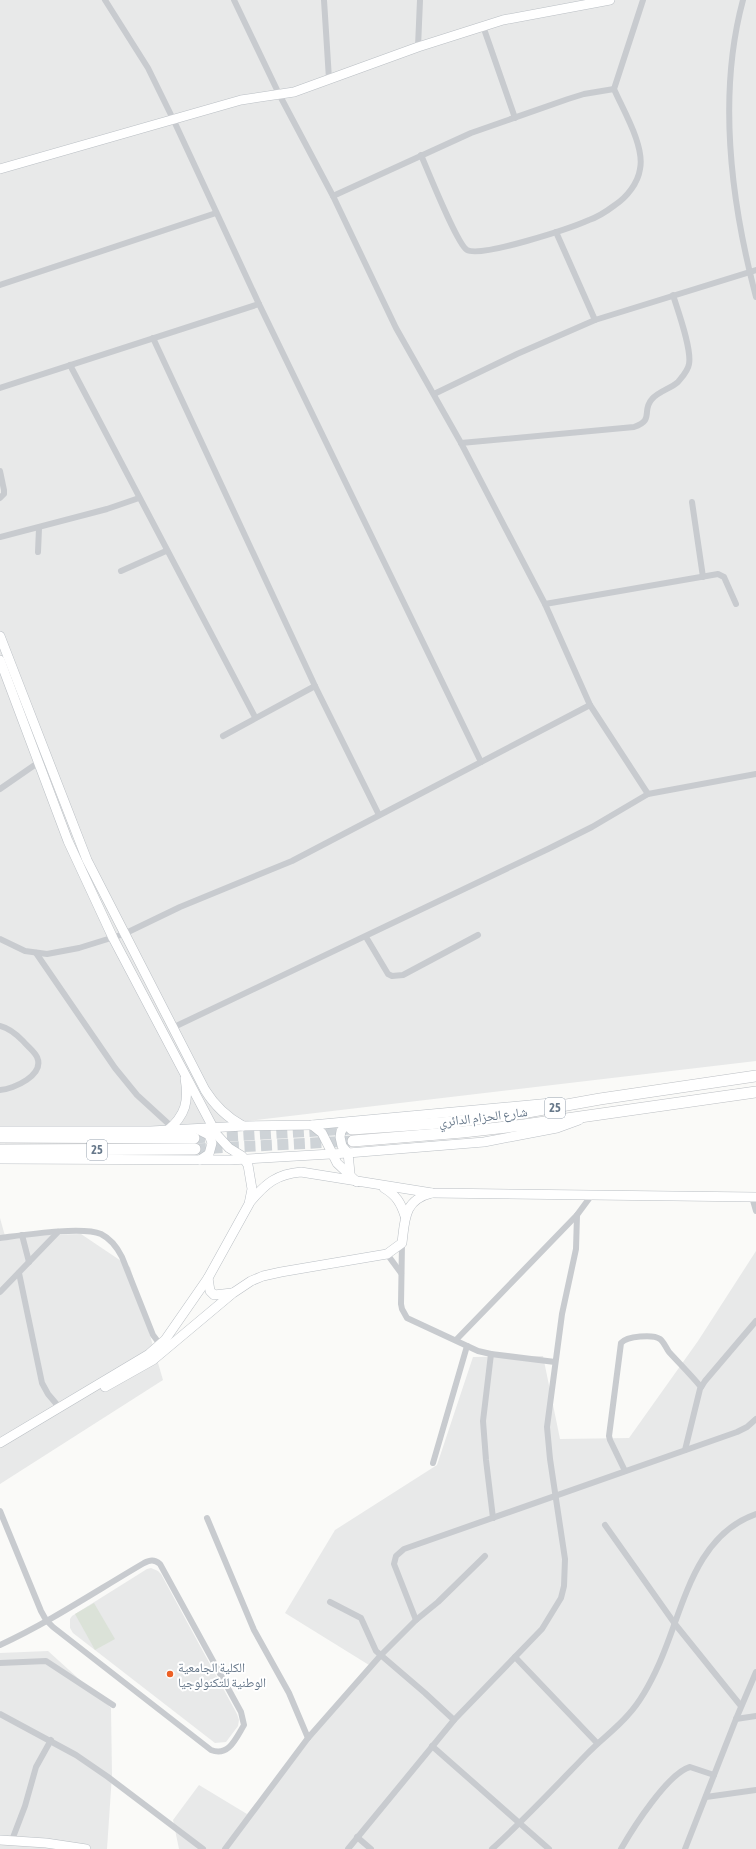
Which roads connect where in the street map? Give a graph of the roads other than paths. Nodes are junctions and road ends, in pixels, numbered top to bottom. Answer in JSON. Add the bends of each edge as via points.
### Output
{"nodes":[{"id":1,"x":105,"y":0,"type":"edge"},
{"id":2,"x":234,"y":0,"type":"edge"},
{"id":3,"x":324,"y":0,"type":"edge"},
{"id":4,"x":420,"y":0,"type":"edge"},
{"id":5,"x":610,"y":0,"type":"edge"},
{"id":6,"x":643,"y":0,"type":"edge"},
{"id":7,"x":743,"y":0,"type":"edge"},
{"id":8,"x":483,"y":26,"type":"junction"},
{"id":9,"x":418,"y":47,"type":"junction"},
{"id":10,"x":329,"y":79,"type":"junction"},
{"id":11,"x":614,"y":89,"type":"junction"},
{"id":12,"x":279,"y":94,"type":"junction"},
{"id":13,"x":515,"y":118,"type":"junction"},
{"id":14,"x":174,"y":120,"type":"junction"},
{"id":15,"x":421,"y":155,"type":"junction"},
{"id":16,"x":0,"y":169,"type":"edge"},
{"id":17,"x":333,"y":196,"type":"junction"},
{"id":18,"x":216,"y":213,"type":"junction"},
{"id":19,"x":556,"y":232,"type":"junction"},
{"id":20,"x":749,"y":270,"type":"junction"},
{"id":21,"x":756,"y":270,"type":"edge"},
{"id":22,"x":0,"y":286,"type":"edge"},
{"id":23,"x":673,"y":295,"type":"junction"},
{"id":24,"x":756,"y":297,"type":"edge"},
{"id":25,"x":259,"y":304,"type":"junction"},
{"id":26,"x":595,"y":320,"type":"junction"},
{"id":27,"x":153,"y":338,"type":"junction"},
{"id":28,"x":70,"y":365,"type":"junction"},
{"id":29,"x":0,"y":388,"type":"edge"},
{"id":30,"x":434,"y":394,"type":"junction"},
{"id":31,"x":461,"y":443,"type":"junction"},
{"id":32,"x":0,"y":471,"type":"edge"},
{"id":33,"x":0,"y":498,"type":"edge"},
{"id":34,"x":139,"y":498,"type":"junction"},
{"id":35,"x":692,"y":502,"type":"dead end"},
{"id":36,"x":39,"y":528,"type":"junction"},
{"id":37,"x":0,"y":537,"type":"edge"},
{"id":38,"x":166,"y":551,"type":"junction"},
{"id":39,"x":38,"y":552,"type":"dead end"},
{"id":40,"x":121,"y":571,"type":"dead end"},
{"id":41,"x":703,"y":577,"type":"junction"},
{"id":42,"x":545,"y":604,"type":"junction"},
{"id":43,"x":736,"y":604,"type":"dead end"},
{"id":44,"x":0,"y":636,"type":"edge"},
{"id":45,"x":0,"y":660,"type":"edge"},
{"id":46,"x":2,"y":675,"type":"edge"},
{"id":47,"x":315,"y":686,"type":"junction"},
{"id":48,"x":590,"y":705,"type":"junction"},
{"id":49,"x":255,"y":717,"type":"junction"},
{"id":50,"x":223,"y":736,"type":"dead end"},
{"id":51,"x":39,"y":762,"type":"junction"},
{"id":52,"x":481,"y":762,"type":"junction"},
{"id":53,"x":756,"y":774,"type":"edge"},
{"id":54,"x":0,"y":789,"type":"edge"},
{"id":55,"x":648,"y":794,"type":"junction"},
{"id":56,"x":380,"y":815,"type":"junction"},
{"id":57,"x":124,"y":934,"type":"junction"},
{"id":58,"x":478,"y":935,"type":"dead end"},
{"id":59,"x":366,"y":937,"type":"junction"},
{"id":60,"x":114,"y":938,"type":"junction"},
{"id":61,"x":0,"y":939,"type":"edge"},
{"id":62,"x":36,"y":953,"type":"junction"},
{"id":63,"x":0,"y":1026,"type":"edge"},
{"id":64,"x":172,"y":1028,"type":"junction"},
{"id":65,"x":175,"y":1045,"type":"junction"},
{"id":66,"x":184,"y":1070,"type":"junction"},
{"id":67,"x":756,"y":1076,"type":"edge"},
{"id":68,"x":0,"y":1090,"type":"edge"},
{"id":69,"x":756,"y":1092,"type":"edge"},
{"id":70,"x":586,"y":1117,"type":"junction"},
{"id":71,"x":312,"y":1125,"type":"junction"},
{"id":72,"x":244,"y":1126,"type":"junction"},
{"id":73,"x":351,"y":1126,"type":"junction"},
{"id":74,"x":214,"y":1128,"type":"junction"},
{"id":75,"x":170,"y":1129,"type":"junction"},
{"id":76,"x":0,"y":1131,"type":"edge"},
{"id":77,"x":0,"y":1137,"type":"edge"},
{"id":78,"x":195,"y":1139,"type":"junction"},
{"id":79,"x":353,"y":1141,"type":"tunnel mouth"},
{"id":80,"x":0,"y":1150,"type":"edge"},
{"id":81,"x":348,"y":1153,"type":"junction"},
{"id":82,"x":332,"y":1154,"type":"junction"},
{"id":83,"x":0,"y":1159,"type":"edge"},
{"id":84,"x":245,"y":1159,"type":"junction"},
{"id":85,"x":200,"y":1160,"type":"junction"},
{"id":86,"x":230,"y":1160,"type":"junction"},
{"id":87,"x":350,"y":1173,"type":"junction"},
{"id":88,"x":251,"y":1175,"type":"junction"},
{"id":89,"x":358,"y":1182,"type":"junction"},
{"id":90,"x":381,"y":1185,"type":"junction"},
{"id":91,"x":432,"y":1194,"type":"junction"},
{"id":92,"x":591,"y":1196,"type":"junction"},
{"id":93,"x":754,"y":1197,"type":"edge"},
{"id":94,"x":249,"y":1204,"type":"junction"},
{"id":95,"x":756,"y":1211,"type":"edge"},
{"id":96,"x":577,"y":1215,"type":"junction"},
{"id":97,"x":405,"y":1216,"type":"junction"},
{"id":98,"x":58,"y":1232,"type":"junction"},
{"id":99,"x":22,"y":1235,"type":"junction"},
{"id":100,"x":0,"y":1238,"type":"edge"},
{"id":101,"x":402,"y":1243,"type":"junction"},
{"id":102,"x":387,"y":1254,"type":"junction"},
{"id":103,"x":30,"y":1262,"type":"junction"},
{"id":104,"x":20,"y":1273,"type":"junction"},
{"id":105,"x":401,"y":1273,"type":"junction"},
{"id":106,"x":208,"y":1278,"type":"junction"},
{"id":107,"x":0,"y":1292,"type":"edge"},
{"id":108,"x":233,"y":1293,"type":"junction"},
{"id":109,"x":756,"y":1321,"type":"edge"},
{"id":110,"x":456,"y":1340,"type":"junction"},
{"id":111,"x":467,"y":1346,"type":"junction"},
{"id":112,"x":163,"y":1348,"type":"junction"},
{"id":113,"x":491,"y":1354,"type":"junction"},
{"id":114,"x":555,"y":1362,"type":"junction"},
{"id":115,"x":701,"y":1387,"type":"junction"},
{"id":116,"x":59,"y":1407,"type":"junction"},
{"id":117,"x":756,"y":1419,"type":"edge"},
{"id":118,"x":0,"y":1443,"type":"edge"},
{"id":119,"x":0,"y":1448,"type":"edge"},
{"id":120,"x":686,"y":1450,"type":"junction"},
{"id":121,"x":433,"y":1463,"type":"dead end"},
{"id":122,"x":625,"y":1471,"type":"junction"},
{"id":123,"x":556,"y":1496,"type":"junction"},
{"id":124,"x":0,"y":1511,"type":"edge"},
{"id":125,"x":756,"y":1514,"type":"edge"},
{"id":126,"x":207,"y":1518,"type":"dead end"},
{"id":127,"x":493,"y":1518,"type":"junction"},
{"id":128,"x":605,"y":1525,"type":"dead end"},
{"id":129,"x":485,"y":1556,"type":"dead end"},
{"id":130,"x":330,"y":1602,"type":"dead end"},
{"id":131,"x":46,"y":1620,"type":"junction"},
{"id":132,"x":416,"y":1620,"type":"junction"},
{"id":133,"x":675,"y":1624,"type":"junction"},
{"id":134,"x":0,"y":1645,"type":"edge"},
{"id":135,"x":381,"y":1655,"type":"junction"},
{"id":136,"x":515,"y":1657,"type":"junction"},
{"id":137,"x":0,"y":1663,"type":"edge"},
{"id":138,"x":756,"y":1672,"type":"edge"},
{"id":139,"x":113,"y":1705,"type":"dead end"},
{"id":140,"x":741,"y":1706,"type":"junction"},
{"id":141,"x":0,"y":1714,"type":"edge"},
{"id":142,"x":756,"y":1716,"type":"edge"},
{"id":143,"x":736,"y":1719,"type":"junction"},
{"id":144,"x":454,"y":1720,"type":"junction"},
{"id":145,"x":308,"y":1738,"type":"junction"},
{"id":146,"x":51,"y":1740,"type":"junction"},
{"id":147,"x":597,"y":1743,"type":"junction"},
{"id":148,"x":432,"y":1746,"type":"junction"},
{"id":149,"x":714,"y":1775,"type":"junction"},
{"id":150,"x":756,"y":1790,"type":"edge"},
{"id":151,"x":706,"y":1797,"type":"junction"},
{"id":152,"x":519,"y":1824,"type":"junction"},
{"id":153,"x":357,"y":1838,"type":"junction"},
{"id":154,"x":0,"y":1840,"type":"edge"},
{"id":155,"x":12,"y":1840,"type":"junction"},
{"id":156,"x":86,"y":1849,"type":"edge"},
{"id":157,"x":202,"y":1849,"type":"edge"},
{"id":158,"x":225,"y":1849,"type":"edge"},
{"id":159,"x":348,"y":1849,"type":"edge"},
{"id":160,"x":371,"y":1849,"type":"edge"},
{"id":161,"x":492,"y":1849,"type":"edge"},
{"id":162,"x":549,"y":1849,"type":"edge"},
{"id":163,"x":621,"y":1849,"type":"edge"},
{"id":164,"x":685,"y":1849,"type":"edge"}],
"edges":[{"from":1,"to":14,"type":"street","via":[[148,68]]},
{"from":2,"to":12,"type":"street"},
{"from":3,"to":10,"type":"street"},
{"from":4,"to":9,"type":"street"},
{"from":5,"to":8,"type":"street"},
{"from":6,"to":11,"type":"street"},
{"from":7,"to":20,"type":"street","via":[[732,51],[730,148]]},
{"from":8,"to":9,"type":"street"},
{"from":8,"to":13,"type":"street"},
{"from":9,"to":10,"type":"street"},
{"from":10,"to":12,"type":"street","via":[[294,92]]},
{"from":11,"to":13,"type":"street","via":[[584,94]]},
{"from":11,"to":19,"type":"street","via":[[641,156],[636,181],[628,194],[603,214]]},
{"from":12,"to":14,"type":"street","via":[[241,100]]},
{"from":12,"to":17,"type":"street"},
{"from":13,"to":15,"type":"street","via":[[471,133]]},
{"from":14,"to":16,"type":"street"},
{"from":14,"to":18,"type":"street"},
{"from":15,"to":17,"type":"street"},
{"from":15,"to":19,"type":"street","via":[[456,235],[466,249],[475,253],[488,251]]},
{"from":17,"to":30,"type":"street","via":[[396,328]]},
{"from":18,"to":22,"type":"street"},
{"from":18,"to":25,"type":"street"},
{"from":19,"to":26,"type":"street"},
{"from":20,"to":21,"type":"street"},
{"from":20,"to":23,"type":"street"},
{"from":20,"to":24,"type":"street"},
{"from":23,"to":26,"type":"street"},
{"from":23,"to":31,"type":"street","via":[[689,352],[689,364],[678,382],[653,397],[647,418],[641,424],[634,427]]},
{"from":25,"to":27,"type":"street"},
{"from":25,"to":52,"type":"street"},
{"from":26,"to":30,"type":"street"},
{"from":27,"to":28,"type":"street"},
{"from":27,"to":47,"type":"street"},
{"from":28,"to":29,"type":"street"},
{"from":28,"to":34,"type":"street"},
{"from":30,"to":31,"type":"street"},
{"from":31,"to":42,"type":"street"},
{"from":32,"to":33,"type":"street","via":[[4,490]]},
{"from":34,"to":36,"type":"street"},
{"from":34,"to":38,"type":"street"},
{"from":35,"to":41,"type":"street"},
{"from":36,"to":37,"type":"street"},
{"from":36,"to":39,"type":"street"},
{"from":38,"to":40,"type":"street"},
{"from":38,"to":49,"type":"street"},
{"from":41,"to":42,"type":"street"},
{"from":41,"to":43,"type":"street","via":[[718,574],[724,577]]},
{"from":42,"to":48,"type":"street"},
{"from":44,"to":57,"type":"street","via":[[77,836]]},
{"from":45,"to":46,"type":"street"},
{"from":46,"to":51,"type":"street"},
{"from":47,"to":49,"type":"street"},
{"from":47,"to":56,"type":"street"},
{"from":48,"to":52,"type":"street"},
{"from":48,"to":55,"type":"street"},
{"from":49,"to":50,"type":"street"},
{"from":51,"to":54,"type":"street"},
{"from":51,"to":60,"type":"street","via":[[68,841]]},
{"from":52,"to":56,"type":"street"},
{"from":53,"to":55,"type":"street"},
{"from":55,"to":59,"type":"street","via":[[592,827]]},
{"from":56,"to":57,"type":"street","via":[[292,861]]},
{"from":57,"to":60,"type":"street"},
{"from":57,"to":64,"type":"street"},
{"from":58,"to":59,"type":"street","via":[[416,969],[396,976],[388,974]]},
{"from":59,"to":64,"type":"street"},
{"from":60,"to":62,"type":"street","via":[[62,952]]},
{"from":60,"to":65,"type":"street"},
{"from":61,"to":62,"type":"street","via":[[25,951]]},
{"from":62,"to":75,"type":"street","via":[[115,1068]]},
{"from":63,"to":68,"type":"street","via":[[16,1034],[35,1054],[38,1062],[37,1070],[31,1076],[18,1085]]},
{"from":64,"to":65,"type":"street"},
{"from":65,"to":66,"type":"street"},
{"from":65,"to":72,"type":"street","via":[[212,1102],[228,1117]]},
{"from":66,"to":74,"type":"street"},
{"from":66,"to":75,"type":"street","via":[[187,1100],[182,1114]]},
{"from":67,"to":73,"type":"highway","name":"شارع الحزام الدائري","number":"25","via":[[454,1122]]},
{"from":69,"to":70,"type":"highway","name":"شارع الحزام الدائري","number":"25"},
{"from":70,"to":79,"type":"highway","name":"شارع الحزام الدائري","number":"25","via":[[463,1132]]},
{"from":70,"to":81,"type":"street","via":[[556,1128],[484,1142]]},
{"from":71,"to":72,"type":"street"},
{"from":71,"to":73,"type":"street"},
{"from":71,"to":82,"type":"street","via":[[322,1133]]},
{"from":72,"to":74,"type":"street"},
{"from":73,"to":81,"type":"street","via":[[344,1126],[340,1137],[342,1146]]},
{"from":74,"to":78,"type":"street"},
{"from":74,"to":84,"type":"street","via":[[225,1145]]},
{"from":75,"to":76,"type":"street"},
{"from":75,"to":78,"type":"street"},
{"from":77,"to":78,"type":"highway","number":"25"},
{"from":78,"to":80,"type":"highway","number":"25"},
{"from":78,"to":85,"type":"street","via":[[209,1135],[212,1142],[209,1154]]},
{"from":81,"to":82,"type":"street"},
{"from":81,"to":87,"type":"street"},
{"from":82,"to":84,"type":"street"},
{"from":82,"to":87,"type":"street","via":[[341,1167]]},
{"from":83,"to":85,"type":"street"},
{"from":84,"to":86,"type":"street"},
{"from":84,"to":88,"type":"street"},
{"from":85,"to":86,"type":"street"},
{"from":86,"to":88,"type":"street"},
{"from":87,"to":89,"type":"street"},
{"from":88,"to":94,"type":"street"},
{"from":89,"to":90,"type":"street"},
{"from":89,"to":94,"type":"street","via":[[302,1172],[290,1173],[272,1180]]},
{"from":90,"to":91,"type":"street"},
{"from":90,"to":97,"type":"street","via":[[398,1200]]},
{"from":91,"to":92,"type":"street"},
{"from":91,"to":97,"type":"street","via":[[418,1198]]},
{"from":92,"to":93,"type":"street"},
{"from":92,"to":96,"type":"street"},
{"from":93,"to":95,"type":"street"},
{"from":94,"to":106,"type":"street"},
{"from":96,"to":110,"type":"street"},
{"from":96,"to":114,"type":"street","via":[[576,1248]]},
{"from":97,"to":101,"type":"street"},
{"from":98,"to":99,"type":"street"},
{"from":98,"to":103,"type":"street"},
{"from":98,"to":112,"type":"street","via":[[92,1231],[111,1240],[122,1257],[153,1335]]},
{"from":99,"to":100,"type":"street"},
{"from":99,"to":103,"type":"street"},
{"from":101,"to":102,"type":"street"},
{"from":101,"to":105,"type":"street"},
{"from":102,"to":105,"type":"street"},
{"from":102,"to":108,"type":"street","via":[[263,1276]]},
{"from":103,"to":104,"type":"street"},
{"from":104,"to":107,"type":"street"},
{"from":104,"to":116,"type":"street","via":[[42,1383]]},
{"from":105,"to":110,"type":"street","via":[[401,1304],[407,1318]]},
{"from":106,"to":108,"type":"street","via":[[210,1291],[214,1295]]},
{"from":106,"to":112,"type":"street"},
{"from":108,"to":112,"type":"street"},
{"from":109,"to":115,"type":"street"},
{"from":110,"to":111,"type":"street"},
{"from":111,"to":113,"type":"street"},
{"from":111,"to":121,"type":"street"},
{"from":112,"to":116,"type":"street"},
{"from":112,"to":119,"type":"street","via":[[144,1366]]},
{"from":113,"to":114,"type":"street"},
{"from":113,"to":127,"type":"street","via":[[483,1421]]},
{"from":114,"to":123,"type":"street","via":[[547,1439]]},
{"from":115,"to":120,"type":"street"},
{"from":115,"to":122,"type":"street","via":[[660,1339],[625,1339],[622,1343],[609,1436]]},
{"from":116,"to":118,"type":"street"},
{"from":117,"to":120,"type":"street","via":[[737,1432]]},
{"from":120,"to":122,"type":"street"},
{"from":122,"to":123,"type":"street"},
{"from":123,"to":127,"type":"street"},
{"from":123,"to":136,"type":"street","via":[[565,1559],[561,1598],[542,1629]]},
{"from":124,"to":131,"type":"street"},
{"from":125,"to":133,"type":"street","via":[[737,1523],[711,1548],[696,1569],[686,1590]]},
{"from":126,"to":145,"type":"street","via":[[254,1630],[289,1693]]},
{"from":127,"to":132,"type":"street","via":[[404,1549],[396,1556],[394,1564]]},
{"from":128,"to":133,"type":"street"},
{"from":129,"to":132,"type":"street"},
{"from":130,"to":135,"type":"street","via":[[361,1618],[376,1651]]},
{"from":131,"to":131,"type":"street","via":[[211,1750],[220,1752],[230,1748],[244,1725],[241,1712],[160,1564],[156,1561],[144,1563]]},
{"from":131,"to":134,"type":"street"},
{"from":132,"to":135,"type":"street"},
{"from":133,"to":140,"type":"street"},
{"from":133,"to":147,"type":"street","via":[[659,1664],[644,1692],[628,1716]]},
{"from":135,"to":144,"type":"street"},
{"from":135,"to":145,"type":"street"},
{"from":136,"to":144,"type":"street"},
{"from":136,"to":147,"type":"street"},
{"from":137,"to":139,"type":"street","via":[[46,1661]]},
{"from":138,"to":140,"type":"street"},
{"from":140,"to":143,"type":"street"},
{"from":141,"to":146,"type":"street"},
{"from":142,"to":143,"type":"street"},
{"from":143,"to":149,"type":"street"},
{"from":144,"to":148,"type":"street"},
{"from":145,"to":158,"type":"street"},
{"from":146,"to":155,"type":"street","via":[[36,1767]]},
{"from":146,"to":157,"type":"street","via":[[108,1777]]},
{"from":147,"to":152,"type":"street"},
{"from":148,"to":152,"type":"street"},
{"from":148,"to":153,"type":"street"},
{"from":149,"to":151,"type":"street"},
{"from":149,"to":163,"type":"street","via":[[690,1767],[682,1771],[647,1808]]},
{"from":150,"to":151,"type":"street"},
{"from":151,"to":164,"type":"street"},
{"from":152,"to":161,"type":"street"},
{"from":152,"to":162,"type":"street"},
{"from":153,"to":159,"type":"street"},
{"from":153,"to":160,"type":"street"},
{"from":154,"to":155,"type":"street"},
{"from":155,"to":156,"type":"street"}]}
